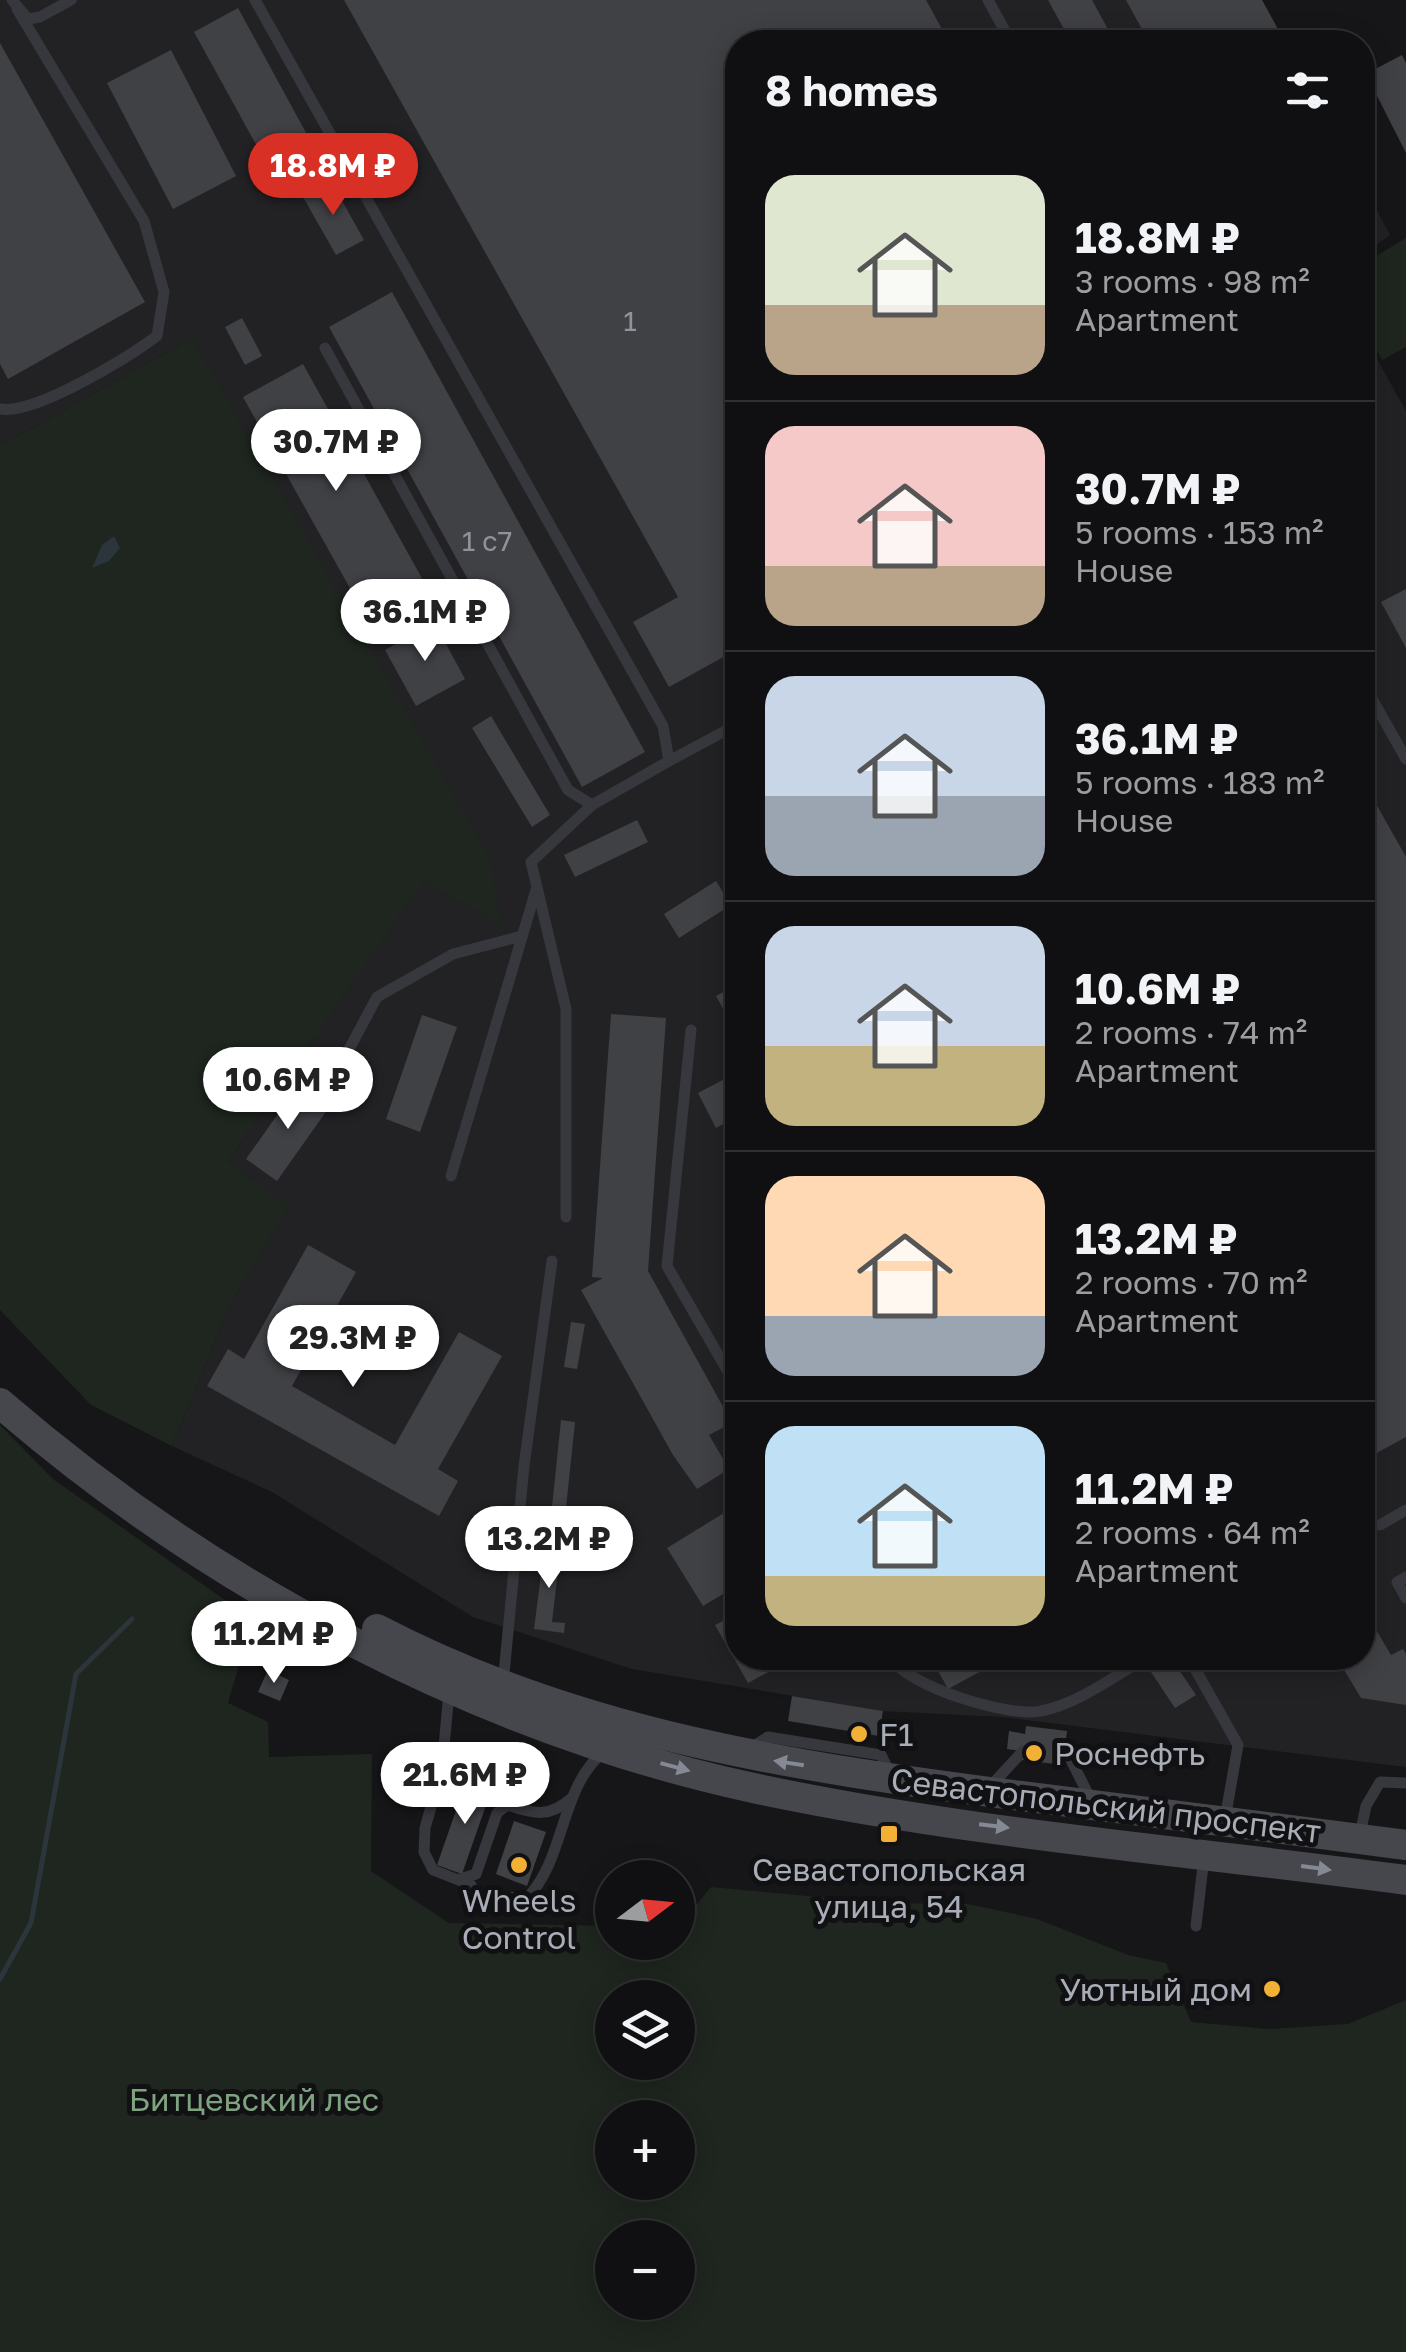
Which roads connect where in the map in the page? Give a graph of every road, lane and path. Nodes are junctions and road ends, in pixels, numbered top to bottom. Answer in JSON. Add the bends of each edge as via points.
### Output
{"nodes":[{"id":1,"x":71,"y":0,"type":"edge"},
{"id":2,"x":254,"y":0,"type":"edge"},
{"id":3,"x":988,"y":0,"type":"edge"},
{"id":4,"x":14,"y":5,"type":"edge"},
{"id":5,"x":1005,"y":30,"type":"edge"},
{"id":6,"x":325,"y":348,"type":"dead end"},
{"id":7,"x":0,"y":409,"type":"edge"},
{"id":8,"x":1375,"y":704,"type":"edge"},
{"id":9,"x":725,"y":731,"type":"edge"},
{"id":10,"x":1406,"y":759,"type":"edge"},
{"id":11,"x":669,"y":761,"type":"junction"},
{"id":12,"x":592,"y":805,"type":"junction"},
{"id":13,"x":537,"y":886,"type":"junction"},
{"id":14,"x":522,"y":936,"type":"junction"},
{"id":15,"x":691,"y":1030,"type":"dead end"},
{"id":16,"x":332,"y":1081,"type":"dead end"},
{"id":17,"x":451,"y":1176,"type":"dead end"},
{"id":18,"x":566,"y":1217,"type":"dead end"},
{"id":19,"x":552,"y":1262,"type":"dead end"},
{"id":20,"x":725,"y":1366,"type":"edge"},
{"id":21,"x":0,"y":1383,"type":"edge"},
{"id":22,"x":0,"y":1403,"type":"edge"},
{"id":23,"x":1406,"y":1510,"type":"edge"},
{"id":24,"x":1380,"y":1524,"type":"dead end"},
{"id":25,"x":1406,"y":1577,"type":"edge"},
{"id":26,"x":1406,"y":1598,"type":"edge"},
{"id":27,"x":898,"y":1670,"type":"edge"},
{"id":28,"x":1125,"y":1670,"type":"edge"},
{"id":29,"x":1196,"y":1670,"type":"edge"},
{"id":30,"x":503,"y":1684,"type":"junction"},
{"id":31,"x":450,"y":1692,"type":"junction"},
{"id":32,"x":1065,"y":1748,"type":"dead end"},
{"id":33,"x":606,"y":1749,"type":"junction"},
{"id":34,"x":1023,"y":1751,"type":"dead end"},
{"id":35,"x":1406,"y":1783,"type":"edge"},
{"id":36,"x":985,"y":1792,"type":"junction"},
{"id":37,"x":573,"y":1798,"type":"junction"},
{"id":38,"x":1096,"y":1806,"type":"junction"},
{"id":39,"x":1224,"y":1822,"type":"junction"},
{"id":40,"x":1358,"y":1838,"type":"junction"},
{"id":41,"x":1406,"y":1845,"type":"edge"},
{"id":42,"x":1204,"y":1853,"type":"junction"},
{"id":43,"x":456,"y":1879,"type":"junction"},
{"id":44,"x":1406,"y":1880,"type":"edge"},
{"id":45,"x":471,"y":1885,"type":"dead end"},
{"id":46,"x":504,"y":1897,"type":"dead end"},
{"id":47,"x":1196,"y":1926,"type":"dead end"}],
"edges":[{"from":1,"to":4,"type":"lane","via":[[28,19]]},
{"from":2,"to":11,"type":"lane","via":[[663,726]]},
{"from":3,"to":5,"type":"lane"},
{"from":4,"to":7,"type":"lane","via":[[144,221],[164,292],[157,336],[131,355],[65,390]]},
{"from":6,"to":12,"type":"lane","via":[[568,790]]},
{"from":8,"to":10,"type":"lane"},
{"from":9,"to":11,"type":"lane"},
{"from":11,"to":12,"type":"lane"},
{"from":12,"to":13,"type":"lane","via":[[531,862]]},
{"from":13,"to":14,"type":"lane"},
{"from":13,"to":18,"type":"lane","via":[[566,1009]]},
{"from":14,"to":16,"type":"lane","via":[[454,954],[377,998]]},
{"from":14,"to":17,"type":"lane"},
{"from":15,"to":20,"type":"lane","via":[[667,1266]]},
{"from":19,"to":30,"type":"lane"},
{"from":21,"to":30,"type":"main road","name":"Севастопольский проспект","via":[[68,1441],[227,1551],[404,1643]]},
{"from":22,"to":31,"type":"main road","name":"Севастопольский проспект","via":[[58,1453],[218,1566]]},
{"from":23,"to":24,"type":"lane"},
{"from":25,"to":26,"type":"lane","via":[[1397,1582]]},
{"from":27,"to":28,"type":"lane","via":[[963,1699],[1039,1712]]},
{"from":29,"to":39,"type":"lane","via":[[1238,1745]]},
{"from":36,"to":30,"type":"main road","name":"Севастопольский проспект","one_way":true,"via":[[740,1755],[630,1729]]},
{"from":31,"to":33,"type":"main road","name":"Севастопольский проспект"},
{"from":31,"to":43,"type":"lane","via":[[424,1852],[433,1870]]},
{"from":32,"to":38,"type":"lane"},
{"from":33,"to":37,"type":"lane","via":[[591,1762]]},
{"from":33,"to":42,"type":"main road","name":"Севастопольский проспект","one_way":true,"via":[[756,1788],[891,1813]]},
{"from":34,"to":36,"type":"lane"},
{"from":35,"to":40,"type":"lane","via":[[1380,1782]]},
{"from":36,"to":38,"type":"main road","name":"Севастопольский проспект"},
{"from":37,"to":43,"type":"lane","via":[[541,1815],[507,1806],[497,1813],[476,1874]]},
{"from":37,"to":46,"type":"lane","via":[[544,1882],[528,1898]]},
{"from":38,"to":39,"type":"main road","name":"Севастопольский проспект"},
{"from":39,"to":40,"type":"main road","name":"Севастопольский проспект"},
{"from":40,"to":41,"type":"main road","name":"Севастопольский проспект"},
{"from":42,"to":44,"type":"main road","name":"Севастопольский проспект","one_way":true},
{"from":42,"to":47,"type":"lane"},
{"from":43,"to":45,"type":"lane"}]}
